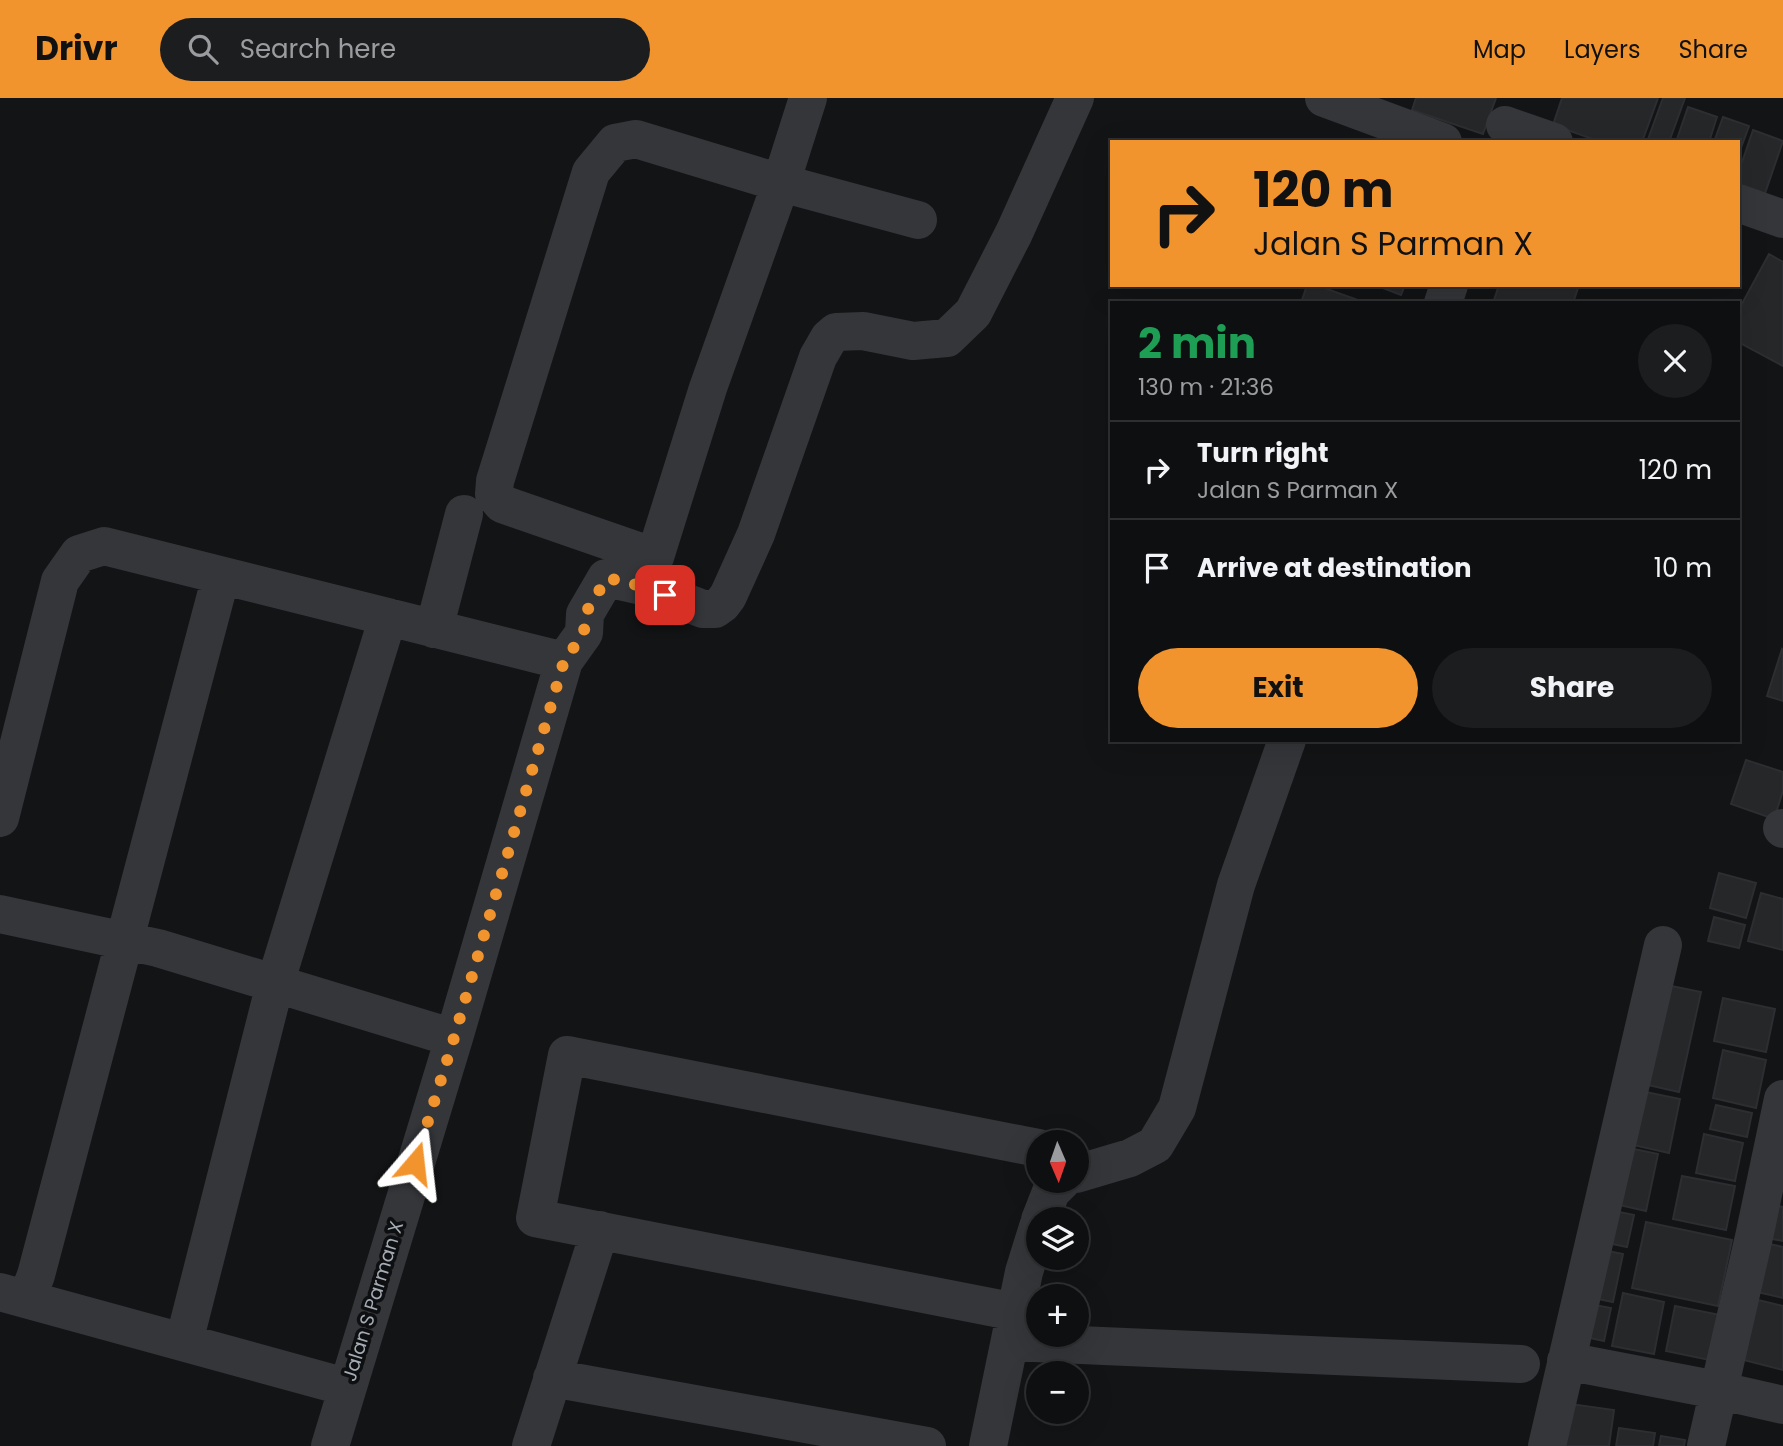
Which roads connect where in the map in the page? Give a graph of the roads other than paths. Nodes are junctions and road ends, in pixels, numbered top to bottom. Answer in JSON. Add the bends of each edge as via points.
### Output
{"nodes":[{"id":1,"x":808,"y":98,"type":"edge"},
{"id":2,"x":1075,"y":98,"type":"edge"},
{"id":3,"x":1324,"y":98,"type":"edge"},
{"id":4,"x":1506,"y":122,"type":"edge"},
{"id":5,"x":1438,"y":140,"type":"edge"},
{"id":6,"x":1549,"y":140,"type":"edge"},
{"id":7,"x":781,"y":183,"type":"junction"},
{"id":8,"x":1740,"y":205,"type":"edge"},
{"id":9,"x":1783,"y":219,"type":"edge"},
{"id":10,"x":918,"y":220,"type":"dead end"},
{"id":11,"x":464,"y":514,"type":"dead end"},
{"id":12,"x":221,"y":576,"type":"junction"},
{"id":13,"x":388,"y":617,"type":"junction"},
{"id":14,"x":434,"y":628,"type":"junction"},
{"id":15,"x":564,"y":661,"type":"junction"},
{"id":16,"x":1286,"y":742,"type":"edge"},
{"id":17,"x":0,"y":818,"type":"edge"},
{"id":18,"x":0,"y":914,"type":"edge"},
{"id":19,"x":125,"y":939,"type":"junction"},
{"id":20,"x":1662,"y":945,"type":"dead end"},
{"id":21,"x":275,"y":984,"type":"junction"},
{"id":22,"x":454,"y":1038,"type":"junction"},
{"id":23,"x":1783,"y":1099,"type":"edge"},
{"id":24,"x":1026,"y":1146,"type":"edge"},
{"id":25,"x":1089,"y":1164,"type":"edge"},
{"id":26,"x":600,"y":1230,"type":"junction"},
{"id":27,"x":1026,"y":1266,"type":"edge"},
{"id":28,"x":13,"y":1295,"type":"edge"},
{"id":29,"x":1013,"y":1327,"type":"junction"},
{"id":30,"x":184,"y":1342,"type":"junction"},
{"id":31,"x":1566,"y":1361,"type":"junction"},
{"id":32,"x":1521,"y":1364,"type":"dead end"},
{"id":33,"x":552,"y":1378,"type":"junction"},
{"id":34,"x":346,"y":1387,"type":"junction"},
{"id":35,"x":1717,"y":1390,"type":"junction"},
{"id":36,"x":1783,"y":1405,"type":"edge"},
{"id":37,"x":330,"y":1446,"type":"edge"},
{"id":38,"x":531,"y":1446,"type":"edge"},
{"id":39,"x":927,"y":1446,"type":"edge"},
{"id":40,"x":988,"y":1446,"type":"edge"},
{"id":41,"x":1547,"y":1446,"type":"edge"},
{"id":42,"x":1706,"y":1446,"type":"edge"}],
"edges":[{"from":1,"to":7,"type":"street"},
{"from":2,"to":15,"type":"street","name":"Jalan S Parman X","via":[[973,313],[947,338],[913,341],[863,331],[836,332],[829,338],[818,357],[757,534],[722,604],[703,609],[607,578],[585,614],[584,633]]},
{"from":3,"to":5,"type":"street"},
{"from":4,"to":6,"type":"street"},
{"from":7,"to":7,"type":"street","via":[[636,139],[615,143],[591,172],[495,481],[494,494],[502,504],[654,557]]},
{"from":7,"to":10,"type":"street"},
{"from":8,"to":9,"type":"street"},
{"from":11,"to":14,"type":"street"},
{"from":12,"to":13,"type":"street"},
{"from":12,"to":17,"type":"street","via":[[104,546],[79,554],[60,581]]},
{"from":12,"to":19,"type":"street"},
{"from":13,"to":14,"type":"street"},
{"from":13,"to":21,"type":"street"},
{"from":14,"to":15,"type":"street"},
{"from":15,"to":22,"type":"street","name":"Jalan S Parman X"},
{"from":16,"to":25,"type":"street","via":[[1236,885],[1177,1108],[1155,1145],[1130,1158]]},
{"from":18,"to":19,"type":"street"},
{"from":19,"to":21,"type":"street"},
{"from":19,"to":28,"type":"street","via":[[36,1275]]},
{"from":20,"to":31,"type":"street"},
{"from":21,"to":22,"type":"street"},
{"from":21,"to":30,"type":"street"},
{"from":22,"to":34,"type":"street","name":"Jalan S Parman X"},
{"from":23,"to":35,"type":"street"},
{"from":24,"to":26,"type":"street","via":[[567,1055],[535,1217]]},
{"from":26,"to":29,"type":"street"},
{"from":26,"to":33,"type":"street"},
{"from":27,"to":29,"type":"street"},
{"from":28,"to":30,"type":"street"},
{"from":29,"to":32,"type":"street"},
{"from":29,"to":40,"type":"street"},
{"from":30,"to":34,"type":"street"},
{"from":31,"to":35,"type":"street"},
{"from":31,"to":41,"type":"street"},
{"from":33,"to":38,"type":"street"},
{"from":33,"to":39,"type":"street"},
{"from":34,"to":37,"type":"street","name":"Jalan S Parman X"},
{"from":35,"to":36,"type":"street"},
{"from":35,"to":42,"type":"street"}]}
